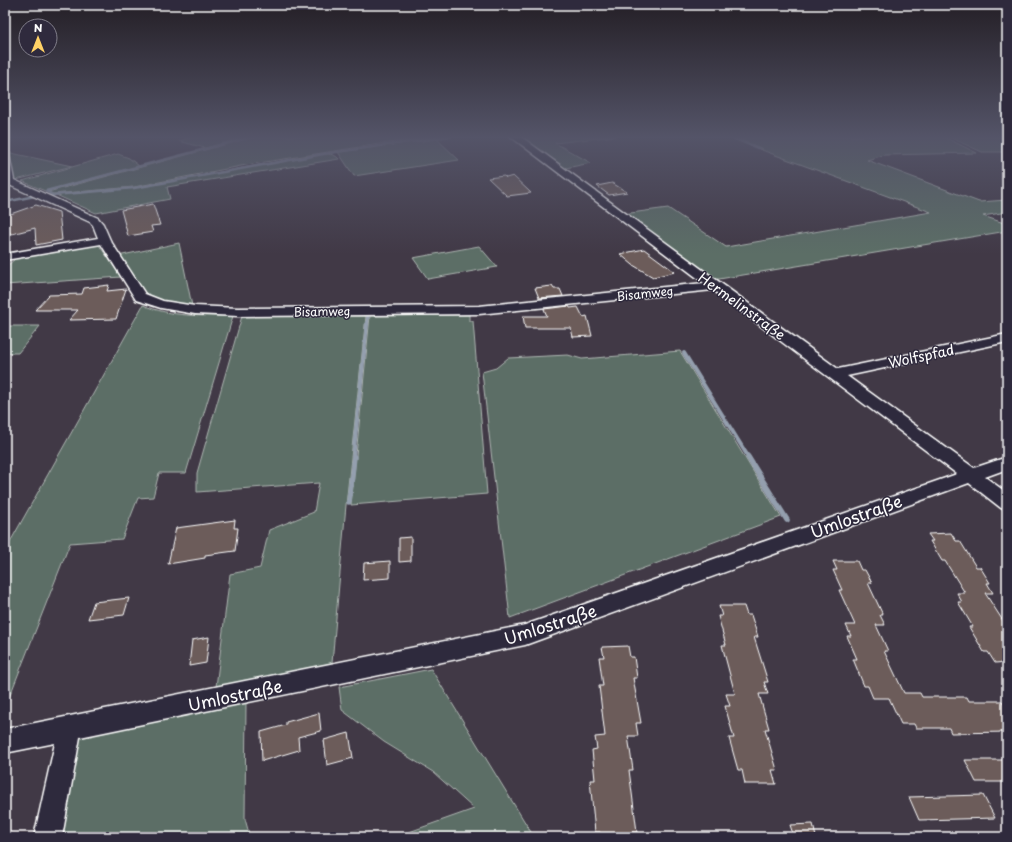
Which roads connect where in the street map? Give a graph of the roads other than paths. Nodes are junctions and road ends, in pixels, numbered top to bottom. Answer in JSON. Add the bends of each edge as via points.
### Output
{"nodes":[{"id":1,"x":9,"y":175,"type":"edge"},
{"id":2,"x":567,"y":175,"type":"edge"},
{"id":3,"x":104,"y":240,"type":"junction"},
{"id":4,"x":5,"y":257,"type":"edge"},
{"id":5,"x":715,"y":286,"type":"junction"},
{"id":6,"x":1007,"y":338,"type":"edge"},
{"id":7,"x":835,"y":374,"type":"junction"},
{"id":8,"x":1007,"y":463,"type":"edge"},
{"id":9,"x":971,"y":475,"type":"junction"},
{"id":10,"x":1007,"y":504,"type":"edge"},
{"id":11,"x":70,"y":728,"type":"junction"},
{"id":12,"x":5,"y":741,"type":"edge"},
{"id":13,"x":48,"y":837,"type":"edge"}],
"edges":[{"from":1,"to":3,"type":"street","name":"Bisamweg","via":[[10,182],[94,220]]},
{"from":2,"to":5,"type":"street","name":"Hermelinstraße"},
{"from":3,"to":4,"type":"street"},
{"from":3,"to":5,"type":"street","name":"Bisamweg","via":[[140,296],[161,304],[195,310],[479,310]]},
{"from":5,"to":7,"type":"street","name":"Hermelinstraße"},
{"from":6,"to":7,"type":"street","name":"Wolfspfad"},
{"from":7,"to":9,"type":"street","name":"Hermelinstraße"},
{"from":8,"to":9,"type":"street","name":"Umlostraße"},
{"from":9,"to":10,"type":"street"},
{"from":9,"to":11,"type":"street","name":"Umlostraße","via":[[525,635]]},
{"from":11,"to":12,"type":"street","name":"Umlostraße"},
{"from":11,"to":13,"type":"street"}]}
